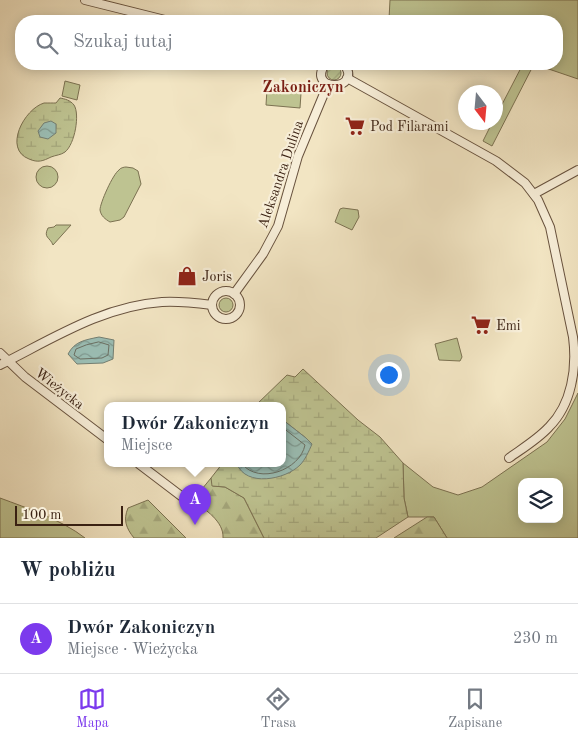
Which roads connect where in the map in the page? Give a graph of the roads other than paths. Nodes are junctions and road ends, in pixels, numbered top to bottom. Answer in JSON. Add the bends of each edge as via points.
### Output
{"nodes":[{"id":1,"x":85,"y":0,"type":"edge"},
{"id":2,"x":145,"y":15,"type":"edge"},
{"id":3,"x":322,"y":70,"type":"edge"},
{"id":4,"x":347,"y":70,"type":"edge"},
{"id":5,"x":347,"y":78,"type":"junction"},
{"id":6,"x":328,"y":84,"type":"junction"},
{"id":7,"x":578,"y":170,"type":"edge"},
{"id":8,"x":534,"y":194,"type":"junction"},
{"id":9,"x":234,"y":294,"type":"junction"},
{"id":10,"x":212,"y":305,"type":"junction"},
{"id":11,"x":0,"y":353,"type":"edge"},
{"id":12,"x":4,"y":363,"type":"edge"},
{"id":13,"x":104,"y":437,"type":"edge"},
{"id":14,"x":509,"y":458,"type":"dead end"},
{"id":15,"x":143,"y":467,"type":"edge"},
{"id":16,"x":189,"y":502,"type":"dead end"}],
"edges":[{"from":1,"to":2,"type":"street"},
{"from":3,"to":6,"type":"street","via":[[322,78]]},
{"from":4,"to":5,"type":"street"},
{"from":5,"to":6,"type":"street","via":[[341,85]]},
{"from":5,"to":8,"type":"street","via":[[496,161],[515,174]]},
{"from":6,"to":9,"type":"street","name":"Aleksandra Dulina","via":[[298,156],[278,226],[263,254]]},
{"from":7,"to":8,"type":"street"},
{"from":8,"to":14,"type":"street","via":[[550,227],[573,337],[574,370],[566,402],[550,426]]},
{"from":9,"to":10,"type":"street","via":[[217,294]]},
{"from":9,"to":10,"type":"street","via":[[239,306],[231,318],[220,318]]},
{"from":10,"to":12,"type":"street","via":[[163,302],[114,311]]},
{"from":11,"to":12,"type":"street","name":"Wieżycka"},
{"from":12,"to":13,"type":"street","name":"Wieżycka"},
{"from":15,"to":16,"type":"street"}]}
